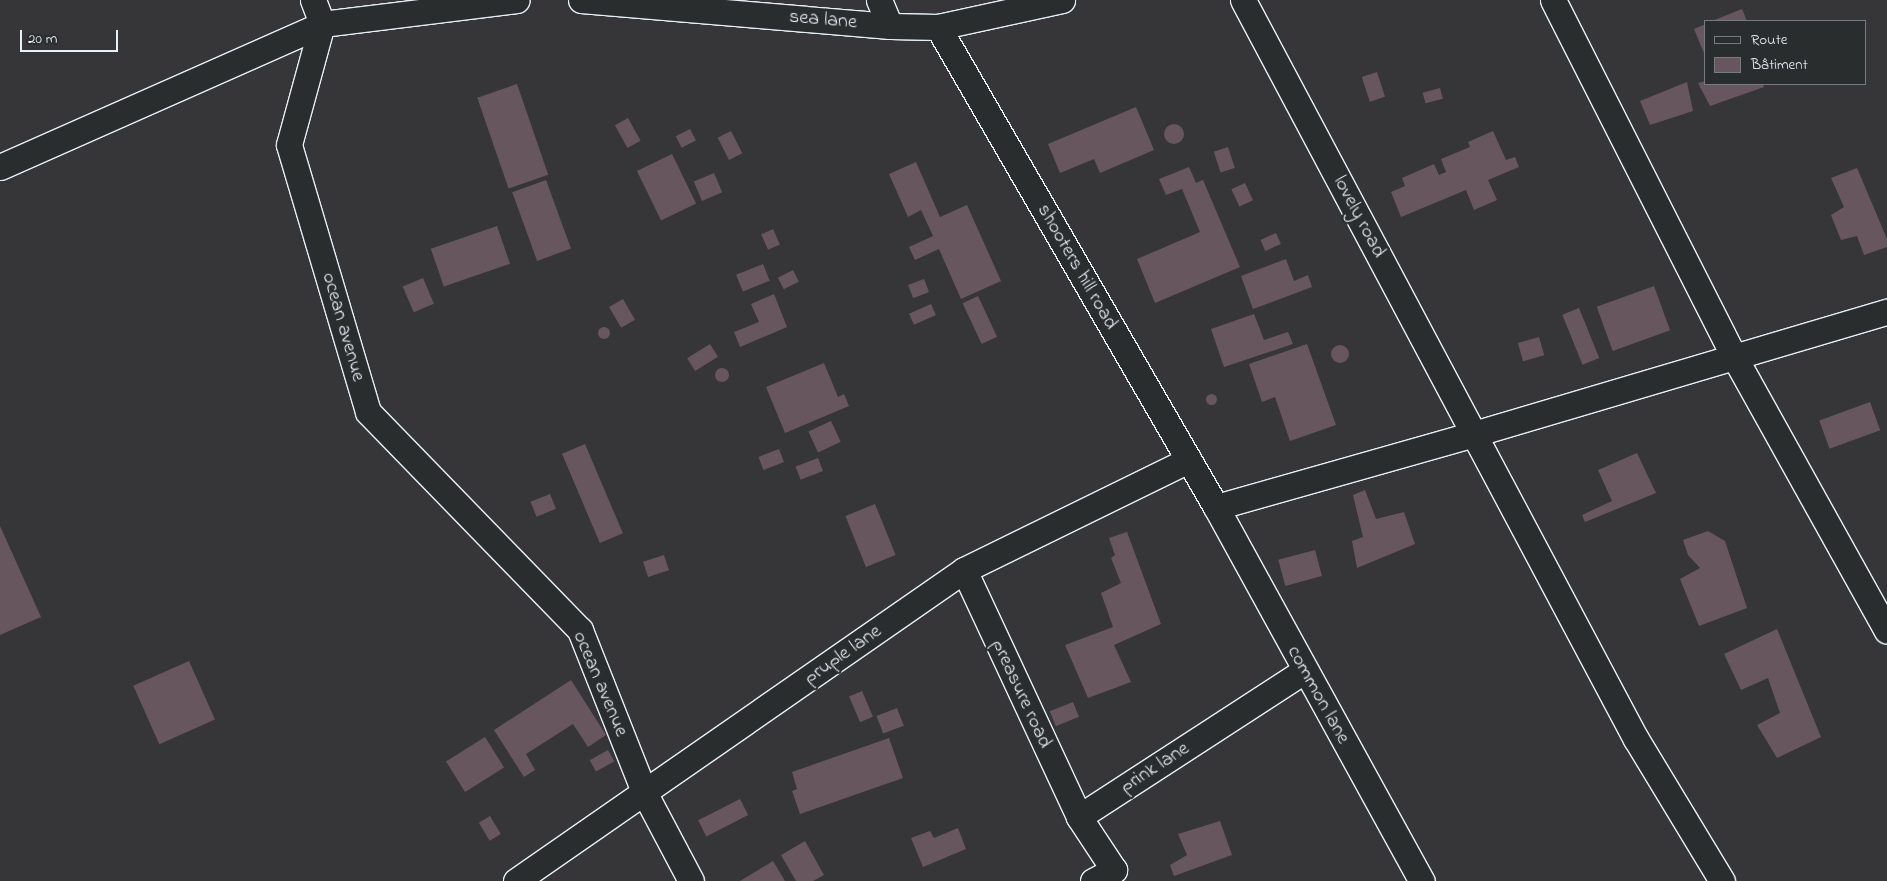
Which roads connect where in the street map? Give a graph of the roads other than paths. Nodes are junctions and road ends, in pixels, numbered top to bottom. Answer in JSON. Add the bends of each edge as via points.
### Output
{"nodes":[{"id":1,"x":314,"y":0,"type":"edge"},
{"id":2,"x":517,"y":0,"type":"edge"},
{"id":3,"x":581,"y":0,"type":"edge"},
{"id":4,"x":879,"y":0,"type":"edge"},
{"id":5,"x":1062,"y":0,"type":"edge"},
{"id":6,"x":1243,"y":0,"type":"edge"},
{"id":7,"x":1553,"y":0,"type":"edge"},
{"id":8,"x":322,"y":24,"type":"junction"},
{"id":9,"x":890,"y":26,"type":"junction"},
{"id":10,"x":938,"y":27,"type":"junction"},
{"id":11,"x":0,"y":167,"type":"edge"},
{"id":12,"x":1887,"y":312,"type":"edge"},
{"id":13,"x":1735,"y":358,"type":"junction"},
{"id":14,"x":1474,"y":434,"type":"junction"},
{"id":15,"x":1189,"y":460,"type":"junction"},
{"id":16,"x":1216,"y":507,"type":"junction"},
{"id":17,"x":964,"y":570,"type":"junction"},
{"id":18,"x":1887,"y":631,"type":"edge"},
{"id":19,"x":1304,"y":671,"type":"junction"},
{"id":20,"x":645,"y":794,"type":"junction"},
{"id":21,"x":1079,"y":817,"type":"junction"},
{"id":22,"x":1108,"y":877,"type":"edge"},
{"id":23,"x":516,"y":881,"type":"edge"},
{"id":24,"x":691,"y":881,"type":"edge"},
{"id":25,"x":1422,"y":881,"type":"edge"},
{"id":26,"x":1722,"y":881,"type":"edge"}],
"edges":[{"from":1,"to":8,"type":"street"},
{"from":2,"to":8,"type":"street"},
{"from":3,"to":9,"type":"street","name":"sea lane"},
{"from":4,"to":9,"type":"street"},
{"from":5,"to":10,"type":"street","name":"sea lane"},
{"from":6,"to":14,"type":"street","name":"lovely road"},
{"from":7,"to":13,"type":"street"},
{"from":8,"to":11,"type":"street"},
{"from":8,"to":20,"type":"street","name":"ocean avenue","via":[[289,145],[368,412],[580,630]]},
{"from":9,"to":10,"type":"street","name":"sea lane"},
{"from":10,"to":15,"type":"street","name":"shooters hill road"},
{"from":12,"to":13,"type":"street"},
{"from":13,"to":14,"type":"street"},
{"from":13,"to":18,"type":"street"},
{"from":14,"to":16,"type":"street"},
{"from":14,"to":26,"type":"street","name":"lovely road","via":[[1636,739]]},
{"from":15,"to":16,"type":"street","name":"shooters hill road"},
{"from":15,"to":17,"type":"street","name":"pruple lane"},
{"from":16,"to":19,"type":"street","name":"common lane"},
{"from":17,"to":20,"type":"street","name":"pruple lane"},
{"from":17,"to":21,"type":"street","name":"preasure road"},
{"from":19,"to":21,"type":"street","name":"prink lane"},
{"from":19,"to":25,"type":"street","name":"common lane"},
{"from":20,"to":23,"type":"street","name":"pruple lane"},
{"from":20,"to":24,"type":"street","name":"ocean avenue"},
{"from":21,"to":22,"type":"street"}]}
